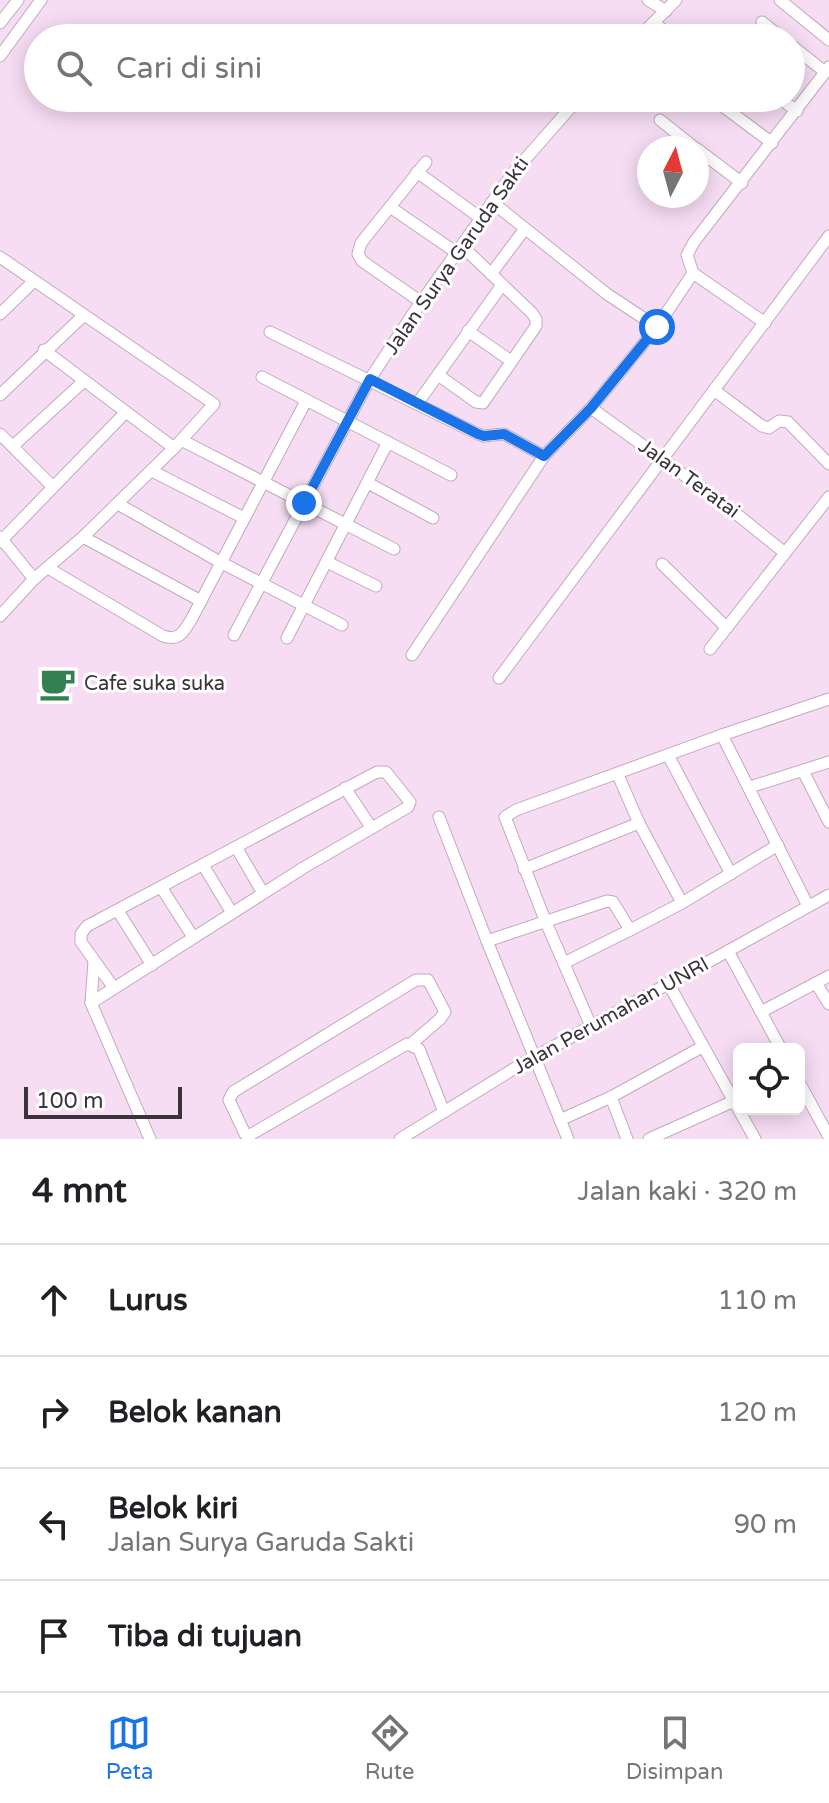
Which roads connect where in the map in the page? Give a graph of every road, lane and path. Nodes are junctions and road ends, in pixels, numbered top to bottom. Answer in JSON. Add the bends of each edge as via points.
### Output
{"nodes":[{"id":1,"x":41,"y":0,"type":"edge"},
{"id":2,"x":648,"y":0,"type":"edge"},
{"id":3,"x":676,"y":0,"type":"edge"},
{"id":4,"x":780,"y":0,"type":"edge"},
{"id":5,"x":17,"y":1,"type":"edge"},
{"id":6,"x":666,"y":11,"type":"junction"},
{"id":7,"x":29,"y":17,"type":"junction"},
{"id":8,"x":762,"y":22,"type":"dead end"},
{"id":9,"x":0,"y":23,"type":"edge"},
{"id":10,"x":654,"y":23,"type":"edge"},
{"id":11,"x":764,"y":24,"type":"edge"},
{"id":12,"x":829,"y":40,"type":"edge"},
{"id":13,"x":805,"y":55,"type":"edge"},
{"id":14,"x":0,"y":56,"type":"edge"},
{"id":15,"x":827,"y":70,"type":"edge"},
{"id":16,"x":805,"y":100,"type":"edge"},
{"id":17,"x":566,"y":112,"type":"edge"},
{"id":18,"x":731,"y":112,"type":"edge"},
{"id":19,"x":796,"y":112,"type":"edge"},
{"id":20,"x":660,"y":120,"type":"dead end"},
{"id":21,"x":680,"y":136,"type":"edge"},
{"id":22,"x":772,"y":143,"type":"junction"},
{"id":23,"x":709,"y":159,"type":"edge"},
{"id":24,"x":742,"y":183,"type":"junction"},
{"id":25,"x":492,"y":202,"type":"junction"},
{"id":26,"x":390,"y":207,"type":"junction"},
{"id":27,"x":482,"y":219,"type":"junction"},
{"id":28,"x":524,"y":230,"type":"junction"},
{"id":29,"x":829,"y":236,"type":"edge"},
{"id":30,"x":460,"y":250,"type":"junction"},
{"id":31,"x":0,"y":257,"type":"edge"},
{"id":32,"x":693,"y":273,"type":"junction"},
{"id":33,"x":491,"y":274,"type":"junction"},
{"id":34,"x":34,"y":281,"type":"junction"},
{"id":35,"x":502,"y":285,"type":"junction"},
{"id":36,"x":421,"y":302,"type":"junction"},
{"id":37,"x":0,"y":314,"type":"edge"},
{"id":38,"x":83,"y":316,"type":"junction"},
{"id":39,"x":765,"y":323,"type":"junction"},
{"id":40,"x":657,"y":327,"type":"junction"},
{"id":41,"x":468,"y":331,"type":"junction"},
{"id":42,"x":270,"y":332,"type":"dead end"},
{"id":43,"x":44,"y":350,"type":"junction"},
{"id":44,"x":511,"y":361,"type":"junction"},
{"id":45,"x":438,"y":375,"type":"junction"},
{"id":46,"x":262,"y":377,"type":"dead end"},
{"id":47,"x":370,"y":379,"type":"junction"},
{"id":48,"x":84,"y":381,"type":"junction"},
{"id":49,"x":714,"y":390,"type":"junction"},
{"id":50,"x":0,"y":395,"type":"edge"},
{"id":51,"x":306,"y":401,"type":"junction"},
{"id":52,"x":417,"y":404,"type":"junction"},
{"id":53,"x":591,"y":408,"type":"junction"},
{"id":54,"x":126,"y":412,"type":"junction"},
{"id":55,"x":348,"y":421,"type":"junction"},
{"id":56,"x":0,"y":434,"type":"edge"},
{"id":57,"x":388,"y":442,"type":"junction"},
{"id":58,"x":179,"y":444,"type":"junction"},
{"id":59,"x":13,"y":446,"type":"junction"},
{"id":60,"x":544,"y":456,"type":"junction"},
{"id":61,"x":661,"y":459,"type":"junction"},
{"id":62,"x":829,"y":464,"type":"edge"},
{"id":63,"x":152,"y":471,"type":"junction"},
{"id":64,"x":451,"y":475,"type":"dead end"},
{"id":65,"x":264,"y":481,"type":"junction"},
{"id":66,"x":368,"y":483,"type":"junction"},
{"id":67,"x":52,"y":486,"type":"junction"},
{"id":68,"x":829,"y":497,"type":"edge"},
{"id":69,"x":304,"y":503,"type":"junction"},
{"id":70,"x":118,"y":504,"type":"junction"},
{"id":71,"x":244,"y":518,"type":"junction"},
{"id":72,"x":433,"y":518,"type":"dead end"},
{"id":73,"x":345,"y":523,"type":"junction"},
{"id":74,"x":83,"y":537,"type":"junction"},
{"id":75,"x":1,"y":540,"type":"edge"},
{"id":76,"x":394,"y":549,"type":"dead end"},
{"id":77,"x":785,"y":553,"type":"junction"},
{"id":78,"x":220,"y":562,"type":"junction"},
{"id":79,"x":327,"y":562,"type":"junction"},
{"id":80,"x":662,"y":564,"type":"dead end"},
{"id":81,"x":48,"y":568,"type":"junction"},
{"id":82,"x":34,"y":579,"type":"junction"},
{"id":83,"x":263,"y":583,"type":"junction"},
{"id":84,"x":376,"y":586,"type":"dead end"},
{"id":85,"x":201,"y":601,"type":"junction"},
{"id":86,"x":305,"y":605,"type":"junction"},
{"id":87,"x":0,"y":616,"type":"edge"},
{"id":88,"x":342,"y":625,"type":"dead end"},
{"id":89,"x":727,"y":628,"type":"junction"},
{"id":90,"x":234,"y":635,"type":"dead end"},
{"id":91,"x":287,"y":638,"type":"dead end"},
{"id":92,"x":710,"y":649,"type":"dead end"},
{"id":93,"x":412,"y":655,"type":"dead end"},
{"id":94,"x":499,"y":678,"type":"dead end"},
{"id":95,"x":829,"y":699,"type":"edge"},
{"id":96,"x":722,"y":735,"type":"junction"},
{"id":97,"x":668,"y":755,"type":"junction"},
{"id":98,"x":829,"y":762,"type":"edge"},
{"id":99,"x":803,"y":771,"type":"junction"},
{"id":100,"x":618,"y":775,"type":"junction"},
{"id":101,"x":750,"y":787,"type":"junction"},
{"id":102,"x":345,"y":788,"type":"junction"},
{"id":103,"x":439,"y":817,"type":"dead end"},
{"id":104,"x":828,"y":818,"type":"edge"},
{"id":105,"x":639,"y":823,"type":"junction"},
{"id":106,"x":371,"y":827,"type":"junction"},
{"id":107,"x":778,"y":845,"type":"junction"},
{"id":108,"x":236,"y":847,"type":"junction"},
{"id":109,"x":203,"y":865,"type":"junction"},
{"id":110,"x":524,"y":869,"type":"junction"},
{"id":111,"x":731,"y":874,"type":"junction"},
{"id":112,"x":161,"y":887,"type":"junction"},
{"id":113,"x":263,"y":893,"type":"junction"},
{"id":114,"x":829,"y":895,"type":"edge"},
{"id":115,"x":682,"y":903,"type":"junction"},
{"id":116,"x":808,"y":906,"type":"junction"},
{"id":117,"x":118,"y":911,"type":"junction"},
{"id":118,"x":232,"y":913,"type":"junction"},
{"id":119,"x":545,"y":920,"type":"junction"},
{"id":120,"x":630,"y":930,"type":"junction"},
{"id":121,"x":193,"y":937,"type":"junction"},
{"id":122,"x":487,"y":941,"type":"junction"},
{"id":123,"x":728,"y":951,"type":"junction"},
{"id":124,"x":94,"y":961,"type":"junction"},
{"id":125,"x":564,"y":963,"type":"junction"},
{"id":126,"x":152,"y":965,"type":"junction"},
{"id":127,"x":829,"y":976,"type":"edge"},
{"id":128,"x":668,"y":983,"type":"junction"},
{"id":129,"x":816,"y":983,"type":"junction"},
{"id":130,"x":114,"y":988,"type":"junction"},
{"id":131,"x":91,"y":1003,"type":"junction"},
{"id":132,"x":829,"y":1004,"type":"edge"},
{"id":133,"x":761,"y":1012,"type":"junction"},
{"id":134,"x":591,"y":1026,"type":"junction"},
{"id":135,"x":778,"y":1043,"type":"edge"},
{"id":136,"x":411,"y":1044,"type":"junction"},
{"id":137,"x":702,"y":1047,"type":"junction"},
{"id":138,"x":535,"y":1057,"type":"junction"},
{"id":139,"x":805,"y":1093,"type":"edge"},
{"id":140,"x":611,"y":1097,"type":"junction"},
{"id":141,"x":733,"y":1099,"type":"edge"},
{"id":142,"x":733,"y":1101,"type":"edge"},
{"id":143,"x":444,"y":1112,"type":"junction"},
{"id":144,"x":742,"y":1115,"type":"edge"},
{"id":145,"x":560,"y":1120,"type":"junction"},
{"id":146,"x":829,"y":1137,"type":"edge"},
{"id":147,"x":150,"y":1139,"type":"edge"},
{"id":148,"x":400,"y":1139,"type":"edge"},
{"id":149,"x":568,"y":1139,"type":"edge"},
{"id":150,"x":627,"y":1139,"type":"edge"},
{"id":151,"x":649,"y":1139,"type":"edge"},
{"id":152,"x":755,"y":1139,"type":"edge"}],
"edges":[{"from":1,"to":7,"type":"street"},
{"from":2,"to":6,"type":"street"},
{"from":3,"to":6,"type":"street"},
{"from":4,"to":12,"type":"street"},
{"from":5,"to":7,"type":"street"},
{"from":5,"to":9,"type":"street"},
{"from":6,"to":10,"type":"street"},
{"from":7,"to":14,"type":"street"},
{"from":8,"to":11,"type":"street"},
{"from":13,"to":15,"type":"street"},
{"from":15,"to":16,"type":"street"},
{"from":17,"to":25,"type":"street","name":"Jalan Surya Garuda Sakti"},
{"from":18,"to":22,"type":"street"},
{"from":19,"to":22,"type":"street"},
{"from":20,"to":21,"type":"street"},
{"from":22,"to":24,"type":"street"},
{"from":23,"to":24,"type":"street"},
{"from":24,"to":32,"type":"street","via":[[689,250]]},
{"from":25,"to":27,"type":"street","name":"Jalan Surya Garuda Sakti"},
{"from":25,"to":28,"type":"street"},
{"from":26,"to":27,"type":"street","via":[[422,167]]},
{"from":26,"to":30,"type":"street"},
{"from":26,"to":36,"type":"street","via":[[361,243],[359,258]]},
{"from":27,"to":30,"type":"street","name":"Jalan Surya Garuda Sakti"},
{"from":28,"to":33,"type":"street"},
{"from":28,"to":40,"type":"street"},
{"from":29,"to":39,"type":"street"},
{"from":30,"to":33,"type":"street"},
{"from":30,"to":36,"type":"street","name":"Jalan Surya Garuda Sakti"},
{"from":31,"to":34,"type":"street"},
{"from":32,"to":39,"type":"street"},
{"from":32,"to":40,"type":"street"},
{"from":33,"to":35,"type":"street"},
{"from":34,"to":37,"type":"street"},
{"from":34,"to":38,"type":"street"},
{"from":35,"to":41,"type":"street"},
{"from":35,"to":44,"type":"street","via":[[536,319],[534,331]]},
{"from":36,"to":47,"type":"street","name":"Jalan Surya Garuda Sakti"},
{"from":38,"to":43,"type":"street"},
{"from":38,"to":58,"type":"street","via":[[214,404]]},
{"from":39,"to":49,"type":"street"},
{"from":40,"to":53,"type":"street"},
{"from":41,"to":44,"type":"street"},
{"from":41,"to":45,"type":"street"},
{"from":42,"to":47,"type":"street"},
{"from":43,"to":48,"type":"street"},
{"from":43,"to":50,"type":"street"},
{"from":44,"to":45,"type":"street","via":[[480,403]]},
{"from":45,"to":52,"type":"street"},
{"from":46,"to":51,"type":"street"},
{"from":47,"to":52,"type":"street"},
{"from":47,"to":55,"type":"street","name":"Jalan Surya Garuda Sakti"},
{"from":48,"to":54,"type":"street"},
{"from":48,"to":59,"type":"street"},
{"from":49,"to":61,"type":"street"},
{"from":49,"to":62,"type":"street","via":[[762,426],[788,422]]},
{"from":51,"to":55,"type":"street"},
{"from":51,"to":65,"type":"street"},
{"from":52,"to":60,"type":"street","via":[[478,434],[508,436]]},
{"from":53,"to":60,"type":"street"},
{"from":53,"to":61,"type":"street","name":"Jalan Teratai"},
{"from":54,"to":58,"type":"street"},
{"from":54,"to":67,"type":"street"},
{"from":55,"to":57,"type":"street"},
{"from":55,"to":69,"type":"street","name":"Jalan Surya Garuda Sakti"},
{"from":56,"to":59,"type":"street"},
{"from":57,"to":64,"type":"street"},
{"from":57,"to":66,"type":"street"},
{"from":58,"to":63,"type":"street"},
{"from":58,"to":65,"type":"street"},
{"from":59,"to":67,"type":"street"},
{"from":60,"to":93,"type":"street"},
{"from":61,"to":77,"type":"street","name":"Jalan Teratai"},
{"from":61,"to":94,"type":"street"},
{"from":63,"to":70,"type":"street"},
{"from":63,"to":71,"type":"street"},
{"from":65,"to":69,"type":"street"},
{"from":65,"to":71,"type":"street"},
{"from":66,"to":72,"type":"street"},
{"from":66,"to":73,"type":"street"},
{"from":67,"to":75,"type":"street"},
{"from":68,"to":77,"type":"street"},
{"from":69,"to":73,"type":"street"},
{"from":69,"to":83,"type":"street","name":"Jalan Surya Garuda Sakti"},
{"from":70,"to":74,"type":"street"},
{"from":70,"to":78,"type":"street"},
{"from":71,"to":78,"type":"street"},
{"from":73,"to":76,"type":"street"},
{"from":73,"to":79,"type":"street"},
{"from":74,"to":81,"type":"street"},
{"from":74,"to":85,"type":"street"},
{"from":75,"to":82,"type":"street"},
{"from":77,"to":89,"type":"street"},
{"from":78,"to":83,"type":"street"},
{"from":78,"to":85,"type":"street"},
{"from":79,"to":84,"type":"street"},
{"from":79,"to":86,"type":"street"},
{"from":80,"to":89,"type":"street"},
{"from":81,"to":82,"type":"street"},
{"from":81,"to":85,"type":"street","via":[[169,638],[183,633]]},
{"from":82,"to":87,"type":"street"},
{"from":83,"to":86,"type":"street"},
{"from":83,"to":90,"type":"street","name":"Jalan Surya Garuda Sakti"},
{"from":86,"to":88,"type":"street"},
{"from":86,"to":91,"type":"street"},
{"from":89,"to":92,"type":"street"},
{"from":95,"to":96,"type":"street"},
{"from":96,"to":97,"type":"street"},
{"from":96,"to":101,"type":"street"},
{"from":97,"to":100,"type":"street"},
{"from":97,"to":111,"type":"street"},
{"from":98,"to":99,"type":"street"},
{"from":99,"to":101,"type":"street"},
{"from":99,"to":104,"type":"street"},
{"from":100,"to":105,"type":"street"},
{"from":100,"to":110,"type":"street","via":[[506,815]]},
{"from":101,"to":107,"type":"street"},
{"from":102,"to":106,"type":"street"},
{"from":102,"to":106,"type":"street","via":[[383,771],[410,802]]},
{"from":102,"to":108,"type":"street"},
{"from":103,"to":122,"type":"street"},
{"from":105,"to":110,"type":"street"},
{"from":105,"to":115,"type":"street"},
{"from":106,"to":113,"type":"street"},
{"from":107,"to":111,"type":"street"},
{"from":107,"to":116,"type":"street"},
{"from":108,"to":109,"type":"street"},
{"from":108,"to":113,"type":"street"},
{"from":109,"to":112,"type":"street"},
{"from":109,"to":118,"type":"street"},
{"from":110,"to":119,"type":"street"},
{"from":111,"to":115,"type":"street"},
{"from":112,"to":117,"type":"street"},
{"from":112,"to":121,"type":"street"},
{"from":113,"to":118,"type":"street"},
{"from":114,"to":116,"type":"street"},
{"from":115,"to":120,"type":"street"},
{"from":116,"to":123,"type":"street"},
{"from":117,"to":124,"type":"street","via":[[81,934]]},
{"from":117,"to":126,"type":"street"},
{"from":118,"to":121,"type":"street"},
{"from":119,"to":120,"type":"street","via":[[610,901]]},
{"from":119,"to":122,"type":"street"},
{"from":119,"to":125,"type":"street"},
{"from":120,"to":125,"type":"street"},
{"from":121,"to":126,"type":"street"},
{"from":122,"to":138,"type":"street"},
{"from":123,"to":128,"type":"street","name":"Jalan Perumahan UNRI"},
{"from":123,"to":133,"type":"street","name":"Jalan Perumahan UNRI"},
{"from":124,"to":130,"type":"street"},
{"from":124,"to":131,"type":"street"},
{"from":125,"to":134,"type":"street"},
{"from":126,"to":130,"type":"street"},
{"from":127,"to":129,"type":"street"},
{"from":128,"to":134,"type":"street","name":"Jalan Perumahan UNRI"},
{"from":128,"to":137,"type":"street"},
{"from":129,"to":132,"type":"street"},
{"from":129,"to":133,"type":"street"},
{"from":130,"to":131,"type":"street"},
{"from":131,"to":147,"type":"street"},
{"from":133,"to":135,"type":"street","name":"Jalan Perumahan UNRI"},
{"from":134,"to":138,"type":"street","name":"Jalan Perumahan UNRI"},
{"from":136,"to":136,"type":"street","via":[[250,1135],[241,1130],[229,1100],[233,1092],[424,979],[445,1012]]},
{"from":136,"to":143,"type":"street","via":[[419,1049]]},
{"from":137,"to":140,"type":"street"},
{"from":137,"to":141,"type":"street"},
{"from":138,"to":143,"type":"street","name":"Jalan Perumahan UNRI"},
{"from":138,"to":145,"type":"street"},
{"from":139,"to":146,"type":"street"},
{"from":140,"to":145,"type":"street"},
{"from":140,"to":150,"type":"street"},
{"from":142,"to":151,"type":"street"},
{"from":143,"to":148,"type":"street","name":"Jalan Perumahan UNRI"},
{"from":144,"to":152,"type":"street"},
{"from":145,"to":149,"type":"street"}]}
